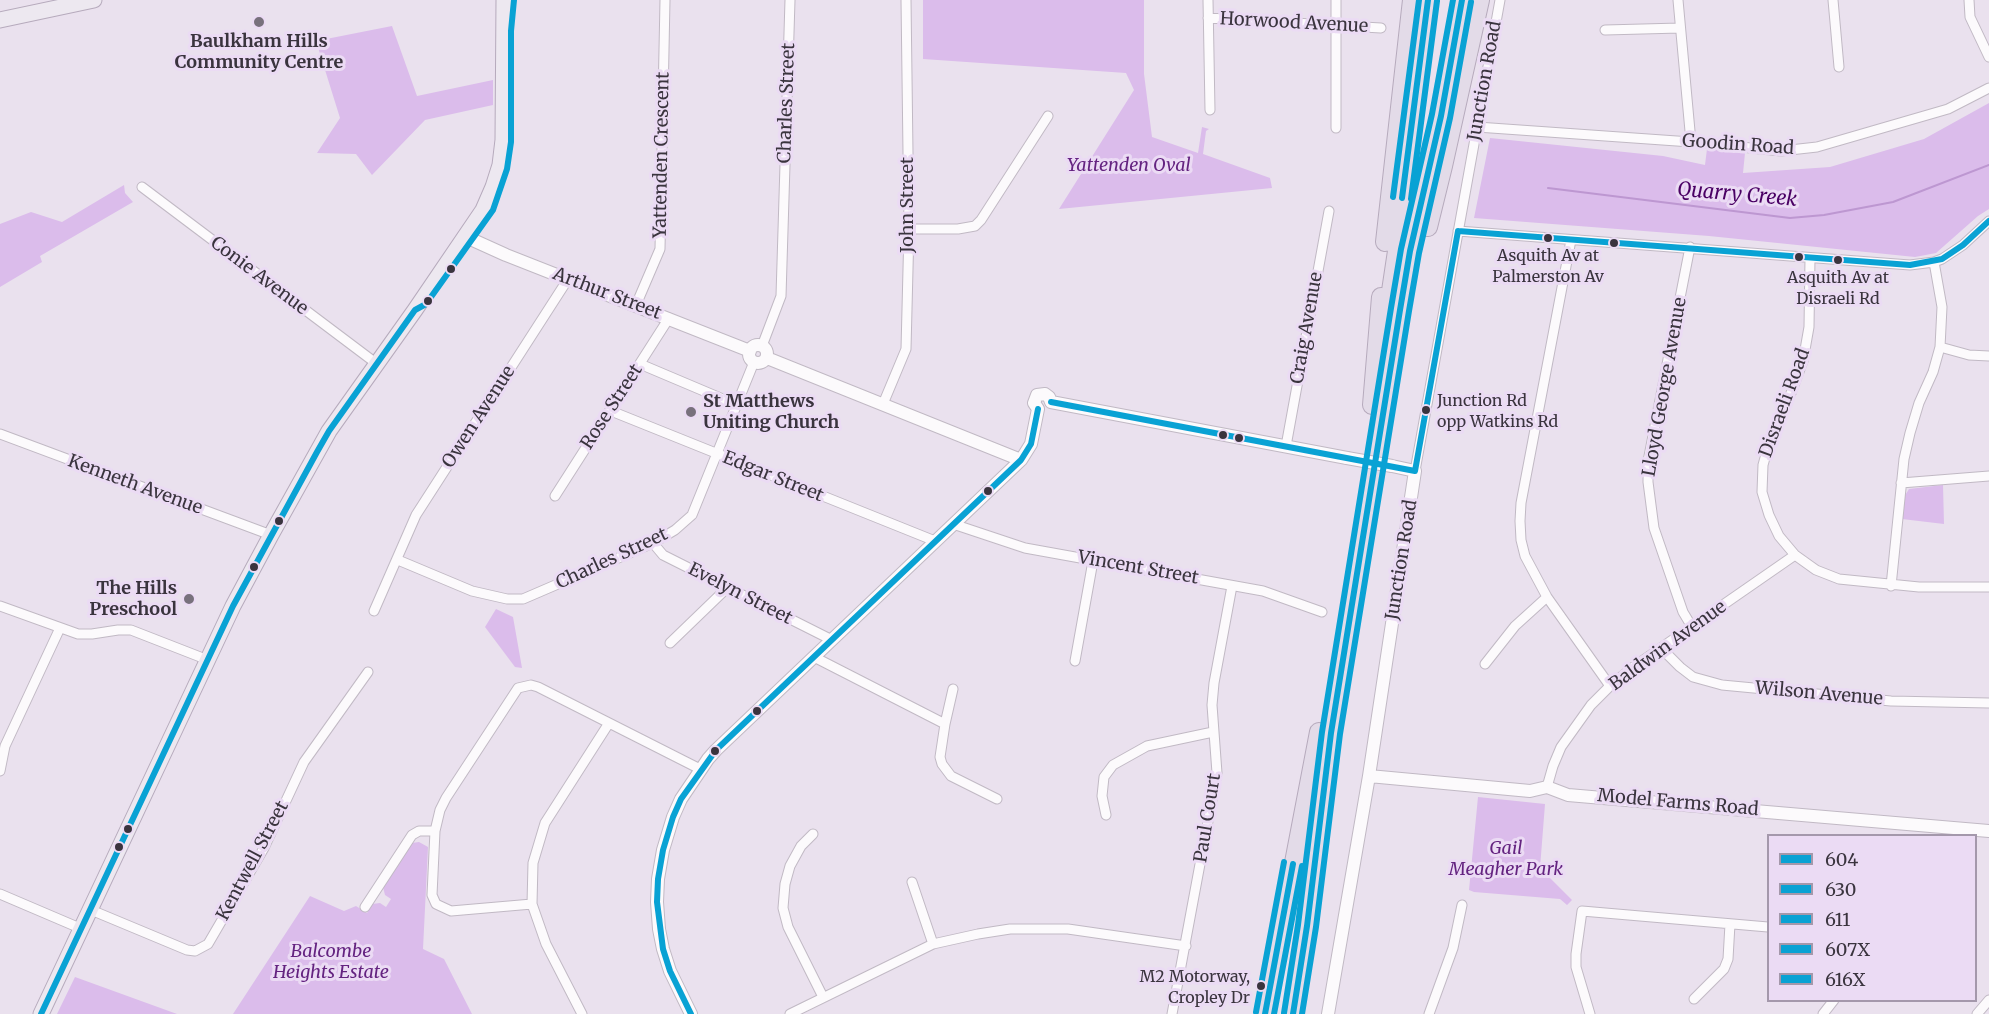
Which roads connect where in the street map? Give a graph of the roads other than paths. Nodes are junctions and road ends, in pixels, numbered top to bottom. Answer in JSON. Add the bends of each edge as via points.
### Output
{"nodes":[{"id":1,"x":56,"y":0,"type":"edge"},
{"id":2,"x":94,"y":0,"type":"edge"},
{"id":3,"x":504,"y":0,"type":"edge"},
{"id":4,"x":514,"y":0,"type":"edge"},
{"id":5,"x":665,"y":0,"type":"edge"},
{"id":6,"x":790,"y":0,"type":"edge"},
{"id":7,"x":906,"y":0,"type":"edge"},
{"id":8,"x":1208,"y":0,"type":"edge"},
{"id":9,"x":1336,"y":0,"type":"edge"},
{"id":10,"x":1412,"y":0,"type":"edge"},
{"id":11,"x":1428,"y":0,"type":"edge"},
{"id":12,"x":1462,"y":0,"type":"edge"},
{"id":13,"x":1480,"y":0,"type":"edge"},
{"id":14,"x":1500,"y":0,"type":"edge"},
{"id":15,"x":1678,"y":0,"type":"edge"},
{"id":16,"x":1833,"y":0,"type":"edge"},
{"id":17,"x":1969,"y":0,"type":"edge"},
{"id":18,"x":0,"y":11,"type":"edge"},
{"id":19,"x":1208,"y":18,"type":"junction"},
{"id":20,"x":0,"y":20,"type":"edge"},
{"id":21,"x":1336,"y":26,"type":"junction"},
{"id":22,"x":1381,"y":28,"type":"dead end"},
{"id":23,"x":1680,"y":28,"type":"junction"},
{"id":24,"x":1605,"y":30,"type":"dead end"},
{"id":25,"x":1989,"y":57,"type":"edge"},
{"id":26,"x":1839,"y":67,"type":"dead end"},
{"id":27,"x":1989,"y":88,"type":"edge"},
{"id":28,"x":1210,"y":110,"type":"dead end"},
{"id":29,"x":1048,"y":116,"type":"dead end"},
{"id":30,"x":1477,"y":127,"type":"junction"},
{"id":31,"x":1336,"y":128,"type":"dead end"},
{"id":32,"x":1691,"y":142,"type":"junction"},
{"id":33,"x":142,"y":188,"type":"dead end"},
{"id":34,"x":1329,"y":211,"type":"dead end"},
{"id":35,"x":1989,"y":221,"type":"edge"},
{"id":36,"x":909,"y":229,"type":"junction"},
{"id":37,"x":1458,"y":231,"type":"junction"},
{"id":38,"x":468,"y":238,"type":"junction"},
{"id":39,"x":1571,"y":240,"type":"junction"},
{"id":40,"x":1690,"y":247,"type":"junction"},
{"id":41,"x":1810,"y":258,"type":"junction"},
{"id":42,"x":1934,"y":262,"type":"junction"},
{"id":43,"x":568,"y":279,"type":"junction"},
{"id":44,"x":636,"y":305,"type":"junction"},
{"id":45,"x":669,"y":318,"type":"junction"},
{"id":46,"x":1940,"y":347,"type":"junction"},
{"id":47,"x":758,"y":354,"type":"junction"},
{"id":48,"x":1989,"y":356,"type":"edge"},
{"id":49,"x":377,"y":364,"type":"junction"},
{"id":50,"x":640,"y":364,"type":"junction"},
{"id":51,"x":883,"y":404,"type":"junction"},
{"id":52,"x":738,"y":405,"type":"junction"},
{"id":53,"x":1372,"y":405,"type":"junction"},
{"id":54,"x":611,"y":411,"type":"junction"},
{"id":55,"x":0,"y":434,"type":"edge"},
{"id":56,"x":1380,"y":436,"type":"junction"},
{"id":57,"x":1286,"y":446,"type":"junction"},
{"id":58,"x":717,"y":455,"type":"junction"},
{"id":59,"x":1021,"y":460,"type":"junction"},
{"id":60,"x":1415,"y":471,"type":"junction"},
{"id":61,"x":1989,"y":476,"type":"edge"},
{"id":62,"x":1901,"y":483,"type":"junction"},
{"id":63,"x":555,"y":496,"type":"dead end"},
{"id":64,"x":953,"y":524,"type":"junction"},
{"id":65,"x":271,"y":535,"type":"junction"},
{"id":66,"x":935,"y":541,"type":"junction"},
{"id":67,"x":653,"y":543,"type":"junction"},
{"id":68,"x":1796,"y":555,"type":"junction"},
{"id":69,"x":398,"y":560,"type":"junction"},
{"id":70,"x":1094,"y":561,"type":"junction"},
{"id":71,"x":1232,"y":586,"type":"junction"},
{"id":72,"x":1891,"y":586,"type":"junction"},
{"id":73,"x":1989,"y":587,"type":"edge"},
{"id":74,"x":727,"y":588,"type":"junction"},
{"id":75,"x":1547,"y":597,"type":"junction"},
{"id":76,"x":0,"y":606,"type":"edge"},
{"id":77,"x":374,"y":611,"type":"dead end"},
{"id":78,"x":1322,"y":612,"type":"dead end"},
{"id":79,"x":1692,"y":627,"type":"junction"},
{"id":80,"x":60,"y":628,"type":"junction"},
{"id":81,"x":832,"y":640,"type":"junction"},
{"id":82,"x":670,"y":643,"type":"dead end"},
{"id":83,"x":1661,"y":648,"type":"junction"},
{"id":84,"x":814,"y":657,"type":"junction"},
{"id":85,"x":208,"y":660,"type":"junction"},
{"id":86,"x":1075,"y":661,"type":"dead end"},
{"id":87,"x":1485,"y":664,"type":"dead end"},
{"id":88,"x":368,"y":672,"type":"dead end"},
{"id":89,"x":1610,"y":686,"type":"junction"},
{"id":90,"x":953,"y":689,"type":"dead end"},
{"id":91,"x":1989,"y":703,"type":"edge"},
{"id":92,"x":609,"y":723,"type":"junction"},
{"id":93,"x":945,"y":724,"type":"junction"},
{"id":94,"x":1213,"y":732,"type":"junction"},
{"id":95,"x":700,"y":769,"type":"junction"},
{"id":96,"x":0,"y":771,"type":"edge"},
{"id":97,"x":1369,"y":776,"type":"junction"},
{"id":98,"x":1547,"y":788,"type":"junction"},
{"id":99,"x":997,"y":799,"type":"dead end"},
{"id":100,"x":1106,"y":815,"type":"dead end"},
{"id":101,"x":1937,"y":830,"type":"edge"},
{"id":102,"x":435,"y":831,"type":"junction"},
{"id":103,"x":1989,"y":831,"type":"edge"},
{"id":104,"x":813,"y":834,"type":"dead end"},
{"id":105,"x":912,"y":882,"type":"dead end"},
{"id":106,"x":0,"y":894,"type":"edge"},
{"id":107,"x":532,"y":904,"type":"junction"},
{"id":108,"x":1462,"y":905,"type":"dead end"},
{"id":109,"x":365,"y":907,"type":"dead end"},
{"id":110,"x":91,"y":910,"type":"junction"},
{"id":111,"x":1730,"y":924,"type":"junction"},
{"id":112,"x":1767,"y":927,"type":"edge"},
{"id":113,"x":82,"y":929,"type":"junction"},
{"id":114,"x":933,"y":944,"type":"junction"},
{"id":115,"x":1186,"y":946,"type":"junction"},
{"id":116,"x":823,"y":997,"type":"junction"},
{"id":117,"x":1695,"y":999,"type":"dead end"},
{"id":118,"x":1989,"y":1000,"type":"edge"},
{"id":119,"x":1832,"y":1002,"type":"edge"},
{"id":120,"x":41,"y":1014,"type":"edge"},
{"id":121,"x":582,"y":1014,"type":"edge"},
{"id":122,"x":691,"y":1014,"type":"edge"},
{"id":123,"x":790,"y":1014,"type":"edge"},
{"id":124,"x":1172,"y":1014,"type":"edge"},
{"id":125,"x":1265,"y":1014,"type":"edge"},
{"id":126,"x":1293,"y":1014,"type":"edge"},
{"id":127,"x":1328,"y":1014,"type":"edge"},
{"id":128,"x":1428,"y":1014,"type":"edge"},
{"id":129,"x":1590,"y":1014,"type":"edge"},
{"id":130,"x":1823,"y":1014,"type":"edge"},
{"id":131,"x":1977,"y":1014,"type":"edge"}],
"edges":[{"from":1,"to":18,"type":"main road"},
{"from":2,"to":20,"type":"main road"},
{"from":3,"to":38,"type":"main road","via":[[500,165]]},
{"from":4,"to":38,"type":"main road","via":[[507,169],[493,210]]},
{"from":5,"to":44,"type":"street","name":"Yattenden Crescent","via":[[660,249]]},
{"from":6,"to":47,"type":"street","name":"Charles Street","via":[[781,296]]},
{"from":7,"to":36,"type":"street","name":"John Street"},
{"from":8,"to":19,"type":"street"},
{"from":9,"to":21,"type":"street"},
{"from":10,"to":53,"type":"highway","via":[[1394,147]]},
{"from":11,"to":53,"type":"highway","via":[[1397,251]]},
{"from":12,"to":56,"type":"highway","via":[[1410,251]]},
{"from":13,"to":56,"type":"highway"},
{"from":14,"to":30,"type":"street","name":"Junction Road"},
{"from":15,"to":23,"type":"street"},
{"from":16,"to":26,"type":"street"},
{"from":17,"to":25,"type":"street","via":[[1970,17]]},
{"from":19,"to":21,"type":"street","name":"Horwood Avenue"},
{"from":19,"to":28,"type":"street"},
{"from":21,"to":22,"type":"street","name":"Horwood Avenue"},
{"from":21,"to":31,"type":"street"},
{"from":23,"to":24,"type":"street"},
{"from":23,"to":32,"type":"street"},
{"from":27,"to":32,"type":"street","name":"Goodin Road","via":[[1948,108],[1817,147],[1781,151]]},
{"from":29,"to":36,"type":"street","via":[[975,226]]},
{"from":30,"to":32,"type":"street","name":"Goodin Road"},
{"from":30,"to":37,"type":"street","name":"Junction Road"},
{"from":33,"to":49,"type":"street","name":"Conie Avenue"},
{"from":34,"to":57,"type":"street","name":"Craig Avenue"},
{"from":35,"to":42,"type":"street","via":[[1953,252]]},
{"from":36,"to":51,"type":"street","name":"John Street","via":[[906,349]]},
{"from":37,"to":39,"type":"street"},
{"from":37,"to":60,"type":"street","name":"Junction Road"},
{"from":38,"to":43,"type":"street","name":"Arthur Street"},
{"from":38,"to":49,"type":"main road"},
{"from":39,"to":40,"type":"street"},
{"from":39,"to":75,"type":"street","via":[[1521,503],[1525,556]]},
{"from":40,"to":41,"type":"street"},
{"from":40,"to":79,"type":"street","name":"Lloyd George Avenue","via":[[1648,461],[1648,482],[1654,528],[1683,612]]},
{"from":41,"to":42,"type":"street","via":[[1898,265]]},
{"from":41,"to":68,"type":"street","name":"Disraeli Road","via":[[1809,327],[1803,361],[1763,465],[1762,492],[1769,515],[1779,536]]},
{"from":42,"to":46,"type":"street","via":[[1941,307]]},
{"from":43,"to":44,"type":"street","name":"Arthur Street"},
{"from":43,"to":69,"type":"street","name":"Owen Avenue","via":[[416,515]]},
{"from":44,"to":45,"type":"street","name":"Arthur Street"},
{"from":45,"to":47,"type":"street","name":"Arthur Street"},
{"from":45,"to":50,"type":"street","name":"Rose Street"},
{"from":46,"to":48,"type":"street"},
{"from":46,"to":62,"type":"street","via":[[1910,433]]},
{"from":47,"to":51,"type":"street","name":"Arthur Street"},
{"from":47,"to":52,"type":"street","name":"Charles Street"},
{"from":49,"to":65,"type":"main road","via":[[329,431]]},
{"from":50,"to":52,"type":"street"},
{"from":50,"to":54,"type":"street","name":"Rose Street"},
{"from":51,"to":59,"type":"street","name":"Arthur Street"},
{"from":52,"to":58,"type":"street","name":"Charles Street"},
{"from":53,"to":125,"type":"highway","via":[[1316,753]]},
{"from":54,"to":58,"type":"street","name":"Edgar Street"},
{"from":54,"to":63,"type":"street","name":"Rose Street"},
{"from":55,"to":65,"type":"street","name":"Kenneth Avenue"},
{"from":56,"to":126,"type":"highway","via":[[1329,744]]},
{"from":57,"to":59,"type":"street","via":[[1051,402],[1042,394],[1037,395],[1034,403],[1038,410],[1031,444]]},
{"from":57,"to":60,"type":"street","bridge":true},
{"from":58,"to":66,"type":"street","name":"Edgar Street"},
{"from":58,"to":67,"type":"street","name":"Charles Street","via":[[692,515]]},
{"from":59,"to":64,"type":"street"},
{"from":60,"to":97,"type":"street","name":"Junction Road"},
{"from":61,"to":62,"type":"street"},
{"from":62,"to":72,"type":"street"},
{"from":64,"to":66,"type":"street"},
{"from":64,"to":70,"type":"street","name":"Vincent Street","via":[[1025,548]]},
{"from":65,"to":85,"type":"main road"},
{"from":66,"to":81,"type":"street"},
{"from":67,"to":69,"type":"street","name":"Charles Street","via":[[523,598],[472,591]]},
{"from":67,"to":74,"type":"street","name":"Evelyn Street","via":[[663,555]]},
{"from":68,"to":72,"type":"street","name":"Disraeli Road","via":[[1816,570],[1839,579]]},
{"from":68,"to":79,"type":"street","name":"Baldwin Avenue"},
{"from":69,"to":77,"type":"street","name":"Owen Avenue"},
{"from":70,"to":71,"type":"street","name":"Vincent Street"},
{"from":70,"to":86,"type":"street"},
{"from":71,"to":78,"type":"street","name":"Vincent Street","via":[[1263,591]]},
{"from":71,"to":94,"type":"street","name":"Paul Court","via":[[1214,683]]},
{"from":72,"to":73,"type":"street","name":"Disraeli Road"},
{"from":74,"to":81,"type":"street","name":"Evelyn Street"},
{"from":74,"to":82,"type":"street"},
{"from":75,"to":87,"type":"street","via":[[1515,626]]},
{"from":75,"to":89,"type":"street"},
{"from":76,"to":80,"type":"street"},
{"from":79,"to":83,"type":"street","name":"Baldwin Avenue"},
{"from":80,"to":85,"type":"street","via":[[83,634],[131,630]]},
{"from":80,"to":96,"type":"street","via":[[5,746]]},
{"from":81,"to":84,"type":"street"},
{"from":83,"to":89,"type":"street","name":"Baldwin Avenue"},
{"from":83,"to":91,"type":"street","name":"Wilson Avenue","via":[[1693,677],[1722,686],[1891,701]]},
{"from":84,"to":93,"type":"street"},
{"from":84,"to":95,"type":"street"},
{"from":85,"to":110,"type":"main road"},
{"from":88,"to":110,"type":"street","name":"Kentwell Street","via":[[304,762],[264,848],[208,944],[195,951],[187,950]]},
{"from":89,"to":98,"type":"street","name":"Baldwin Avenue","via":[[1561,747]]},
{"from":90,"to":93,"type":"street"},
{"from":92,"to":95,"type":"street"},
{"from":92,"to":102,"type":"street","via":[[538,687],[518,688],[446,798]]},
{"from":92,"to":107,"type":"street","via":[[545,823],[532,863]]},
{"from":93,"to":99,"type":"street","via":[[940,757],[945,770]]},
{"from":94,"to":100,"type":"street","via":[[1147,746],[1113,765],[1104,777]]},
{"from":94,"to":115,"type":"street","name":"Paul Court","via":[[1217,773]]},
{"from":95,"to":122,"type":"street","via":[[681,799],[667,834],[657,902],[663,949]]},
{"from":97,"to":98,"type":"street","name":"Model Farms Road","via":[[1530,791]]},
{"from":97,"to":127,"type":"street","name":"Junction Road"},
{"from":98,"to":101,"type":"street","name":"Model Farms Road","via":[[1568,795]]},
{"from":101,"to":103,"type":"street","name":"Model Farms Road"},
{"from":102,"to":107,"type":"street","via":[[435,904],[451,911]]},
{"from":102,"to":109,"type":"street","via":[[412,835]]},
{"from":104,"to":116,"type":"street","via":[[790,866],[783,908],[788,927]]},
{"from":105,"to":114,"type":"street"},
{"from":106,"to":113,"type":"street"},
{"from":107,"to":121,"type":"street","via":[[546,944]]},
{"from":108,"to":128,"type":"street","via":[[1453,948]]},
{"from":110,"to":113,"type":"main road"},
{"from":111,"to":112,"type":"street"},
{"from":111,"to":117,"type":"street","via":[[1724,969]]},
{"from":111,"to":129,"type":"street","via":[[1582,911],[1576,967]]},
{"from":113,"to":120,"type":"main road"},
{"from":114,"to":115,"type":"street","via":[[1010,929],[1041,928]]},
{"from":114,"to":116,"type":"street"},
{"from":115,"to":124,"type":"street","name":"Paul Court"},
{"from":116,"to":123,"type":"street"},
{"from":118,"to":131,"type":"street"},
{"from":119,"to":130,"type":"street"}]}
